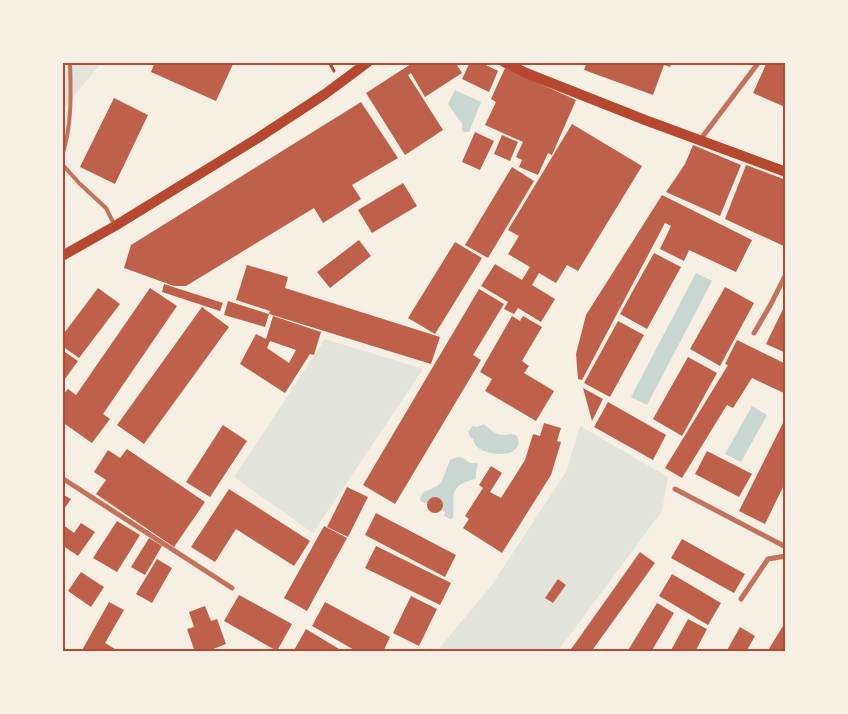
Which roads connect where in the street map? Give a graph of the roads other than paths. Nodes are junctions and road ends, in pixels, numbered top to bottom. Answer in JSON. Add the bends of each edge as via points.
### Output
{"nodes":[{"id":1,"x":70,"y":62,"type":"edge"},
{"id":2,"x":368,"y":62,"type":"edge"},
{"id":3,"x":504,"y":62,"type":"edge"},
{"id":4,"x":759,"y":62,"type":"edge"},
{"id":5,"x":700,"y":140,"type":"junction"},
{"id":6,"x":62,"y":156,"type":"edge"},
{"id":7,"x":62,"y":164,"type":"edge"},
{"id":8,"x":786,"y":172,"type":"edge"},
{"id":9,"x":115,"y":226,"type":"junction"},
{"id":10,"x":62,"y":256,"type":"edge"},
{"id":11,"x":786,"y":274,"type":"edge"},
{"id":12,"x":754,"y":333,"type":"dead end"},
{"id":13,"x":62,"y":478,"type":"edge"},
{"id":14,"x":675,"y":489,"type":"dead end"},
{"id":15,"x":786,"y":547,"type":"edge"},
{"id":16,"x":786,"y":556,"type":"edge"},
{"id":17,"x":232,"y":588,"type":"dead end"},
{"id":18,"x":741,"y":599,"type":"dead end"}],
"edges":[{"from":1,"to":6,"type":"lane","via":[[70,127]]},
{"from":2,"to":9,"type":"main road","via":[[258,138]]},
{"from":3,"to":5,"type":"main road"},
{"from":4,"to":5,"type":"street"},
{"from":5,"to":8,"type":"main road"},
{"from":7,"to":9,"type":"lane","via":[[106,208]]},
{"from":9,"to":10,"type":"main road"},
{"from":11,"to":12,"type":"street"},
{"from":13,"to":17,"type":"street"},
{"from":14,"to":15,"type":"street"},
{"from":16,"to":18,"type":"street","via":[[768,558]]}]}
